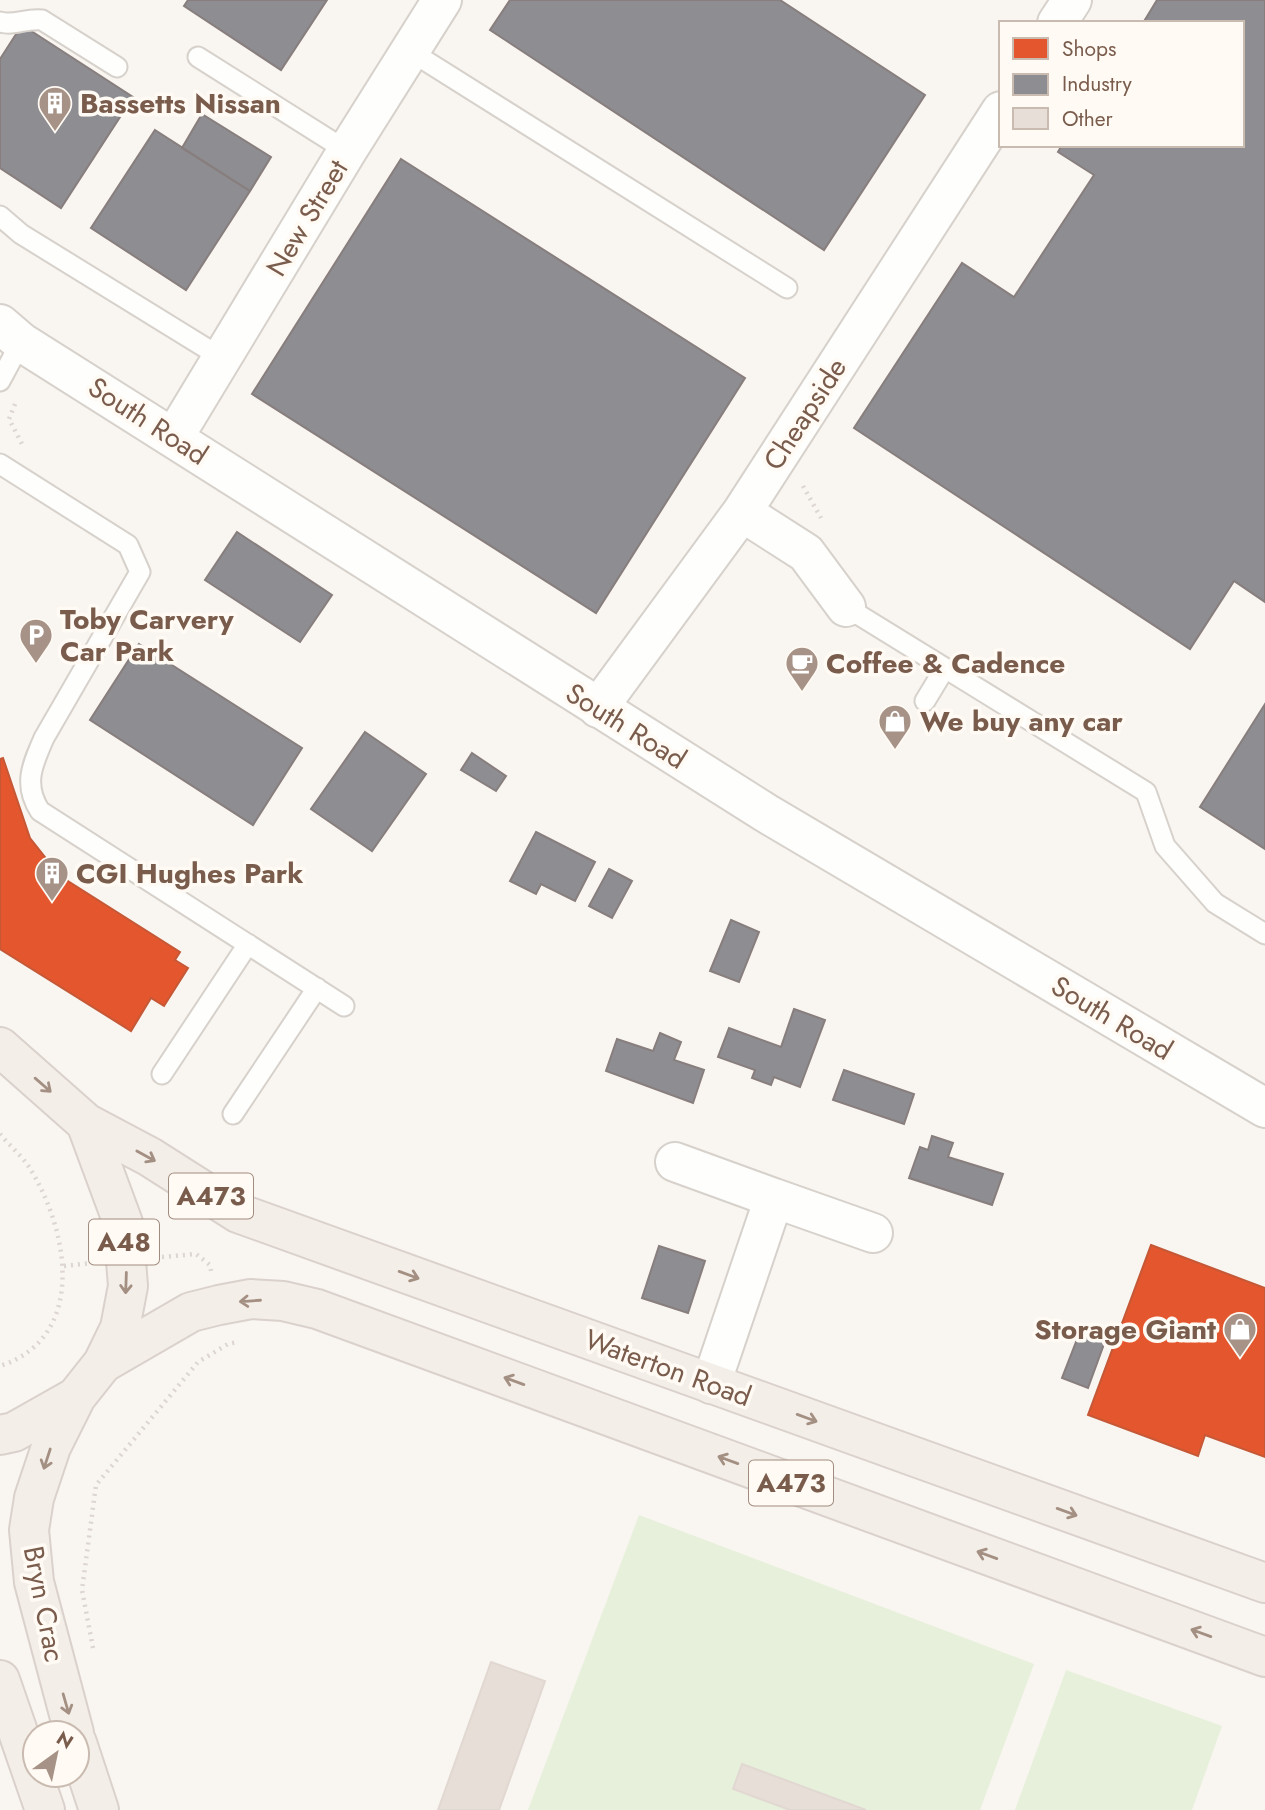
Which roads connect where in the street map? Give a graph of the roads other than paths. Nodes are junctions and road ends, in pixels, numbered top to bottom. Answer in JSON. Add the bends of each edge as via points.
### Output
{"nodes":[{"id":1,"x":442,"y":0,"type":"edge"},
{"id":2,"x":1072,"y":0,"type":"edge"},
{"id":3,"x":1058,"y":21,"type":"edge"},
{"id":4,"x":0,"y":22,"type":"edge"},
{"id":5,"x":410,"y":51,"type":"junction"},
{"id":6,"x":198,"y":57,"type":"dead end"},
{"id":7,"x":117,"y":67,"type":"dead end"},
{"id":8,"x":999,"y":114,"type":"edge"},
{"id":9,"x":347,"y":151,"type":"junction"},
{"id":10,"x":0,"y":216,"type":"edge"},
{"id":11,"x":787,"y":288,"type":"dead end"},
{"id":12,"x":11,"y":333,"type":"edge"},
{"id":13,"x":222,"y":358,"type":"junction"},
{"id":14,"x":0,"y":382,"type":"edge"},
{"id":15,"x":174,"y":437,"type":"junction"},
{"id":16,"x":0,"y":464,"type":"edge"},
{"id":17,"x":742,"y":512,"type":"junction"},
{"id":18,"x":846,"y":607,"type":"joint"},
{"id":19,"x":945,"y":668,"type":"junction"},
{"id":20,"x":925,"y":701,"type":"dead end"},
{"id":21,"x":598,"y":708,"type":"junction"},
{"id":22,"x":1265,"y":934,"type":"edge"},
{"id":23,"x":248,"y":944,"type":"junction"},
{"id":24,"x":317,"y":988,"type":"junction"},
{"id":25,"x":344,"y":1006,"type":"dead end"},
{"id":26,"x":0,"y":1047,"type":"edge"},
{"id":27,"x":162,"y":1074,"type":"dead end"},
{"id":28,"x":1265,"y":1108,"type":"edge"},
{"id":29,"x":233,"y":1114,"type":"dead end"},
{"id":30,"x":86,"y":1123,"type":"junction"},
{"id":31,"x":676,"y":1162,"type":"dead end"},
{"id":32,"x":774,"y":1198,"type":"junction"},
{"id":33,"x":873,"y":1233,"type":"dead end"},
{"id":34,"x":103,"y":1363,"type":"junction"},
{"id":35,"x":711,"y":1384,"type":"junction"},
{"id":36,"x":76,"y":1397,"type":"junction"},
{"id":37,"x":0,"y":1435,"type":"edge"},
{"id":38,"x":1265,"y":1583,"type":"edge"},
{"id":39,"x":1265,"y":1657,"type":"edge"},
{"id":40,"x":0,"y":1680,"type":"edge"},
{"id":41,"x":70,"y":1719,"type":"edge"},
{"id":42,"x":91,"y":1786,"type":"edge"},
{"id":43,"x":45,"y":1810,"type":"edge"},
{"id":44,"x":99,"y":1810,"type":"edge"}],
"edges":[{"from":1,"to":5,"type":"street","name":"New Street"},
{"from":2,"to":3,"type":"street"},
{"from":4,"to":7,"type":"lane","via":[[42,20]]},
{"from":5,"to":9,"type":"street","name":"New Street"},
{"from":5,"to":11,"type":"lane"},
{"from":6,"to":9,"type":"lane"},
{"from":8,"to":17,"type":"street","name":"Cheapside"},
{"from":9,"to":13,"type":"street","name":"New Street"},
{"from":10,"to":13,"type":"lane","via":[[32,241]]},
{"from":12,"to":14,"type":"lane"},
{"from":12,"to":15,"type":"street","name":"South Road"},
{"from":13,"to":15,"type":"street","name":"New Street"},
{"from":15,"to":21,"type":"street","name":"South Road"},
{"from":16,"to":23,"type":"lane","via":[[128,545],[140,572],[31,765],[32,799],[40,811]]},
{"from":17,"to":18,"type":"street","via":[[806,553]]},
{"from":17,"to":21,"type":"street","name":"Cheapside"},
{"from":18,"to":19,"type":"lane"},
{"from":19,"to":20,"type":"lane"},
{"from":19,"to":22,"type":"lane","via":[[1146,792],[1165,846],[1215,903]]},
{"from":21,"to":28,"type":"street","name":"South Road","via":[[766,814]]},
{"from":23,"to":24,"type":"lane"},
{"from":23,"to":27,"type":"lane"},
{"from":24,"to":25,"type":"lane"},
{"from":24,"to":29,"type":"lane"},
{"from":26,"to":30,"type":"main road","number":"A48","one_way":true},
{"from":30,"to":34,"type":"main road","number":"A48","one_way":true,"via":[[122,1223],[128,1286],[120,1328]]},
{"from":30,"to":35,"type":"main road","name":"Waterton Road","number":"A473","one_way":true,"via":[[239,1213]]},
{"from":31,"to":32,"type":"street"},
{"from":32,"to":33,"type":"street"},
{"from":32,"to":35,"type":"street"},
{"from":34,"to":36,"type":"main road","number":"A48"},
{"from":39,"to":34,"type":"main road","number":"A473","one_way":true,"via":[[317,1309],[251,1299],[191,1312]]},
{"from":35,"to":38,"type":"main road","name":"Waterton Road","number":"A473","one_way":true},
{"from":36,"to":37,"type":"main road","number":"A48","via":[[14,1432]]},
{"from":36,"to":41,"type":"main road","name":"Bryn Crac","number":"A48","one_way":true,"via":[[51,1447],[29,1530],[34,1583]]},
{"from":40,"to":43,"type":"main road","name":"Bryn Crac"},
{"from":42,"to":44,"type":"main road"}]}
